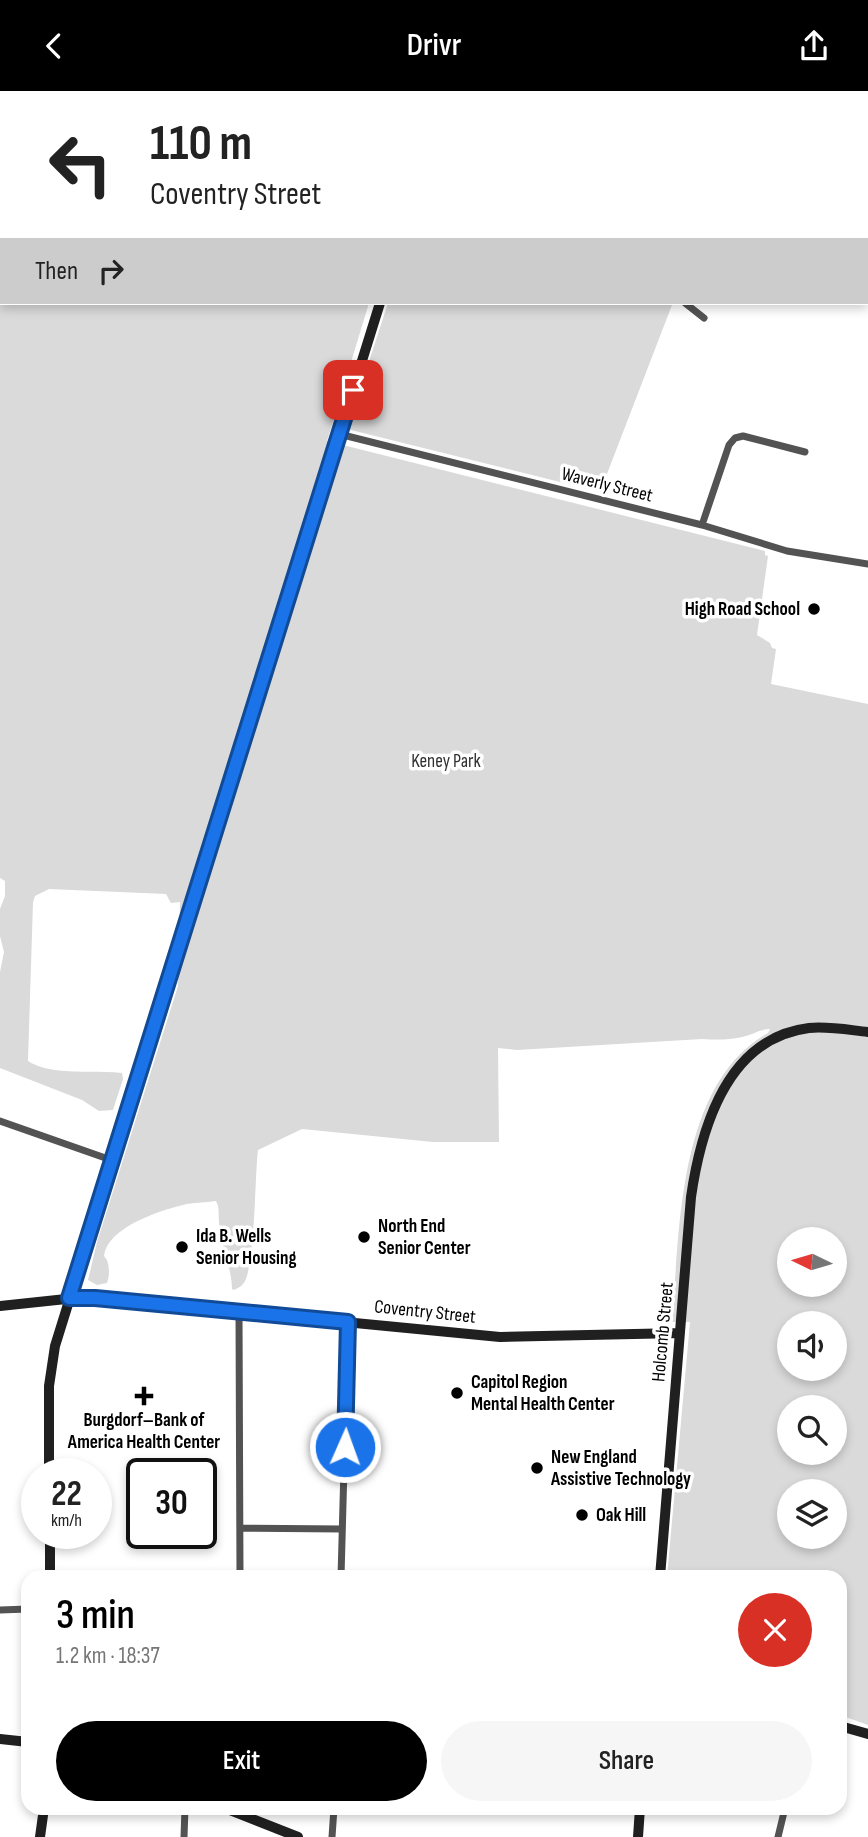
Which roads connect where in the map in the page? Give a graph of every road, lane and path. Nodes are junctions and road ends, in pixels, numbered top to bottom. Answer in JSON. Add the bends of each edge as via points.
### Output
{"nodes":[{"id":1,"x":379,"y":305,"type":"edge"},
{"id":2,"x":688,"y":305,"type":"edge"},
{"id":3,"x":704,"y":318,"type":"dead end"},
{"id":4,"x":339,"y":435,"type":"junction"},
{"id":5,"x":805,"y":452,"type":"dead end"},
{"id":6,"x":702,"y":525,"type":"junction"},
{"id":7,"x":868,"y":564,"type":"edge"},
{"id":8,"x":868,"y":1032,"type":"edge"},
{"id":9,"x":0,"y":1121,"type":"edge"},
{"id":10,"x":114,"y":1161,"type":"junction"},
{"id":11,"x":69,"y":1298,"type":"junction"},
{"id":12,"x":0,"y":1306,"type":"edge"},
{"id":13,"x":239,"y":1312,"type":"junction"},
{"id":14,"x":348,"y":1322,"type":"junction"},
{"id":15,"x":680,"y":1333,"type":"junction"},
{"id":16,"x":50,"y":1458,"type":"edge"},
{"id":17,"x":240,"y":1528,"type":"junction"},
{"id":18,"x":342,"y":1529,"type":"junction"},
{"id":19,"x":50,"y":1549,"type":"edge"},
{"id":20,"x":50,"y":1570,"type":"edge"},
{"id":21,"x":240,"y":1570,"type":"edge"},
{"id":22,"x":341,"y":1570,"type":"edge"},
{"id":23,"x":661,"y":1570,"type":"edge"},
{"id":24,"x":0,"y":1609,"type":"edge"},
{"id":25,"x":21,"y":1609,"type":"edge"},
{"id":26,"x":847,"y":1728,"type":"edge"},
{"id":27,"x":868,"y":1734,"type":"edge"},
{"id":28,"x":0,"y":1739,"type":"edge"},
{"id":29,"x":21,"y":1741,"type":"edge"},
{"id":30,"x":43,"y":1815,"type":"edge"},
{"id":31,"x":185,"y":1815,"type":"edge"},
{"id":32,"x":248,"y":1815,"type":"edge"},
{"id":33,"x":334,"y":1815,"type":"edge"},
{"id":34,"x":640,"y":1815,"type":"edge"},
{"id":35,"x":783,"y":1815,"type":"edge"},
{"id":36,"x":40,"y":1837,"type":"edge"},
{"id":37,"x":184,"y":1837,"type":"edge"},
{"id":38,"x":298,"y":1837,"type":"edge"},
{"id":39,"x":332,"y":1837,"type":"edge"},
{"id":40,"x":638,"y":1837,"type":"edge"},
{"id":41,"x":778,"y":1837,"type":"edge"}],
"edges":[{"from":1,"to":4,"type":"street"},
{"from":2,"to":3,"type":"street"},
{"from":4,"to":6,"type":"street","name":"Waverly Street"},
{"from":4,"to":10,"type":"street"},
{"from":5,"to":6,"type":"street","via":[[743,436],[735,438]]},
{"from":6,"to":7,"type":"street","name":"Waverly Street","via":[[787,551]]},
{"from":8,"to":15,"type":"street","name":"Holcomb Street","via":[[808,1028],[773,1038],[739,1065],[720,1094],[693,1184]]},
{"from":9,"to":10,"type":"street"},
{"from":10,"to":11,"type":"street"},
{"from":11,"to":12,"type":"street","name":"Coventry Street"},
{"from":11,"to":13,"type":"street","name":"Coventry Street"},
{"from":11,"to":16,"type":"street","via":[[51,1366]]},
{"from":13,"to":14,"type":"street","name":"Coventry Street"},
{"from":13,"to":17,"type":"street"},
{"from":14,"to":15,"type":"street","name":"Coventry Street","via":[[514,1338]]},
{"from":14,"to":18,"type":"street"},
{"from":15,"to":23,"type":"street","name":"Holcomb Street"},
{"from":17,"to":18,"type":"street"},
{"from":17,"to":21,"type":"street"},
{"from":18,"to":22,"type":"street"},
{"from":19,"to":20,"type":"street"},
{"from":24,"to":25,"type":"street"},
{"from":26,"to":27,"type":"street"},
{"from":28,"to":29,"type":"street"},
{"from":30,"to":36,"type":"street"},
{"from":31,"to":37,"type":"street"},
{"from":32,"to":38,"type":"street"},
{"from":33,"to":39,"type":"street"},
{"from":34,"to":40,"type":"street"},
{"from":35,"to":41,"type":"street"}]}
